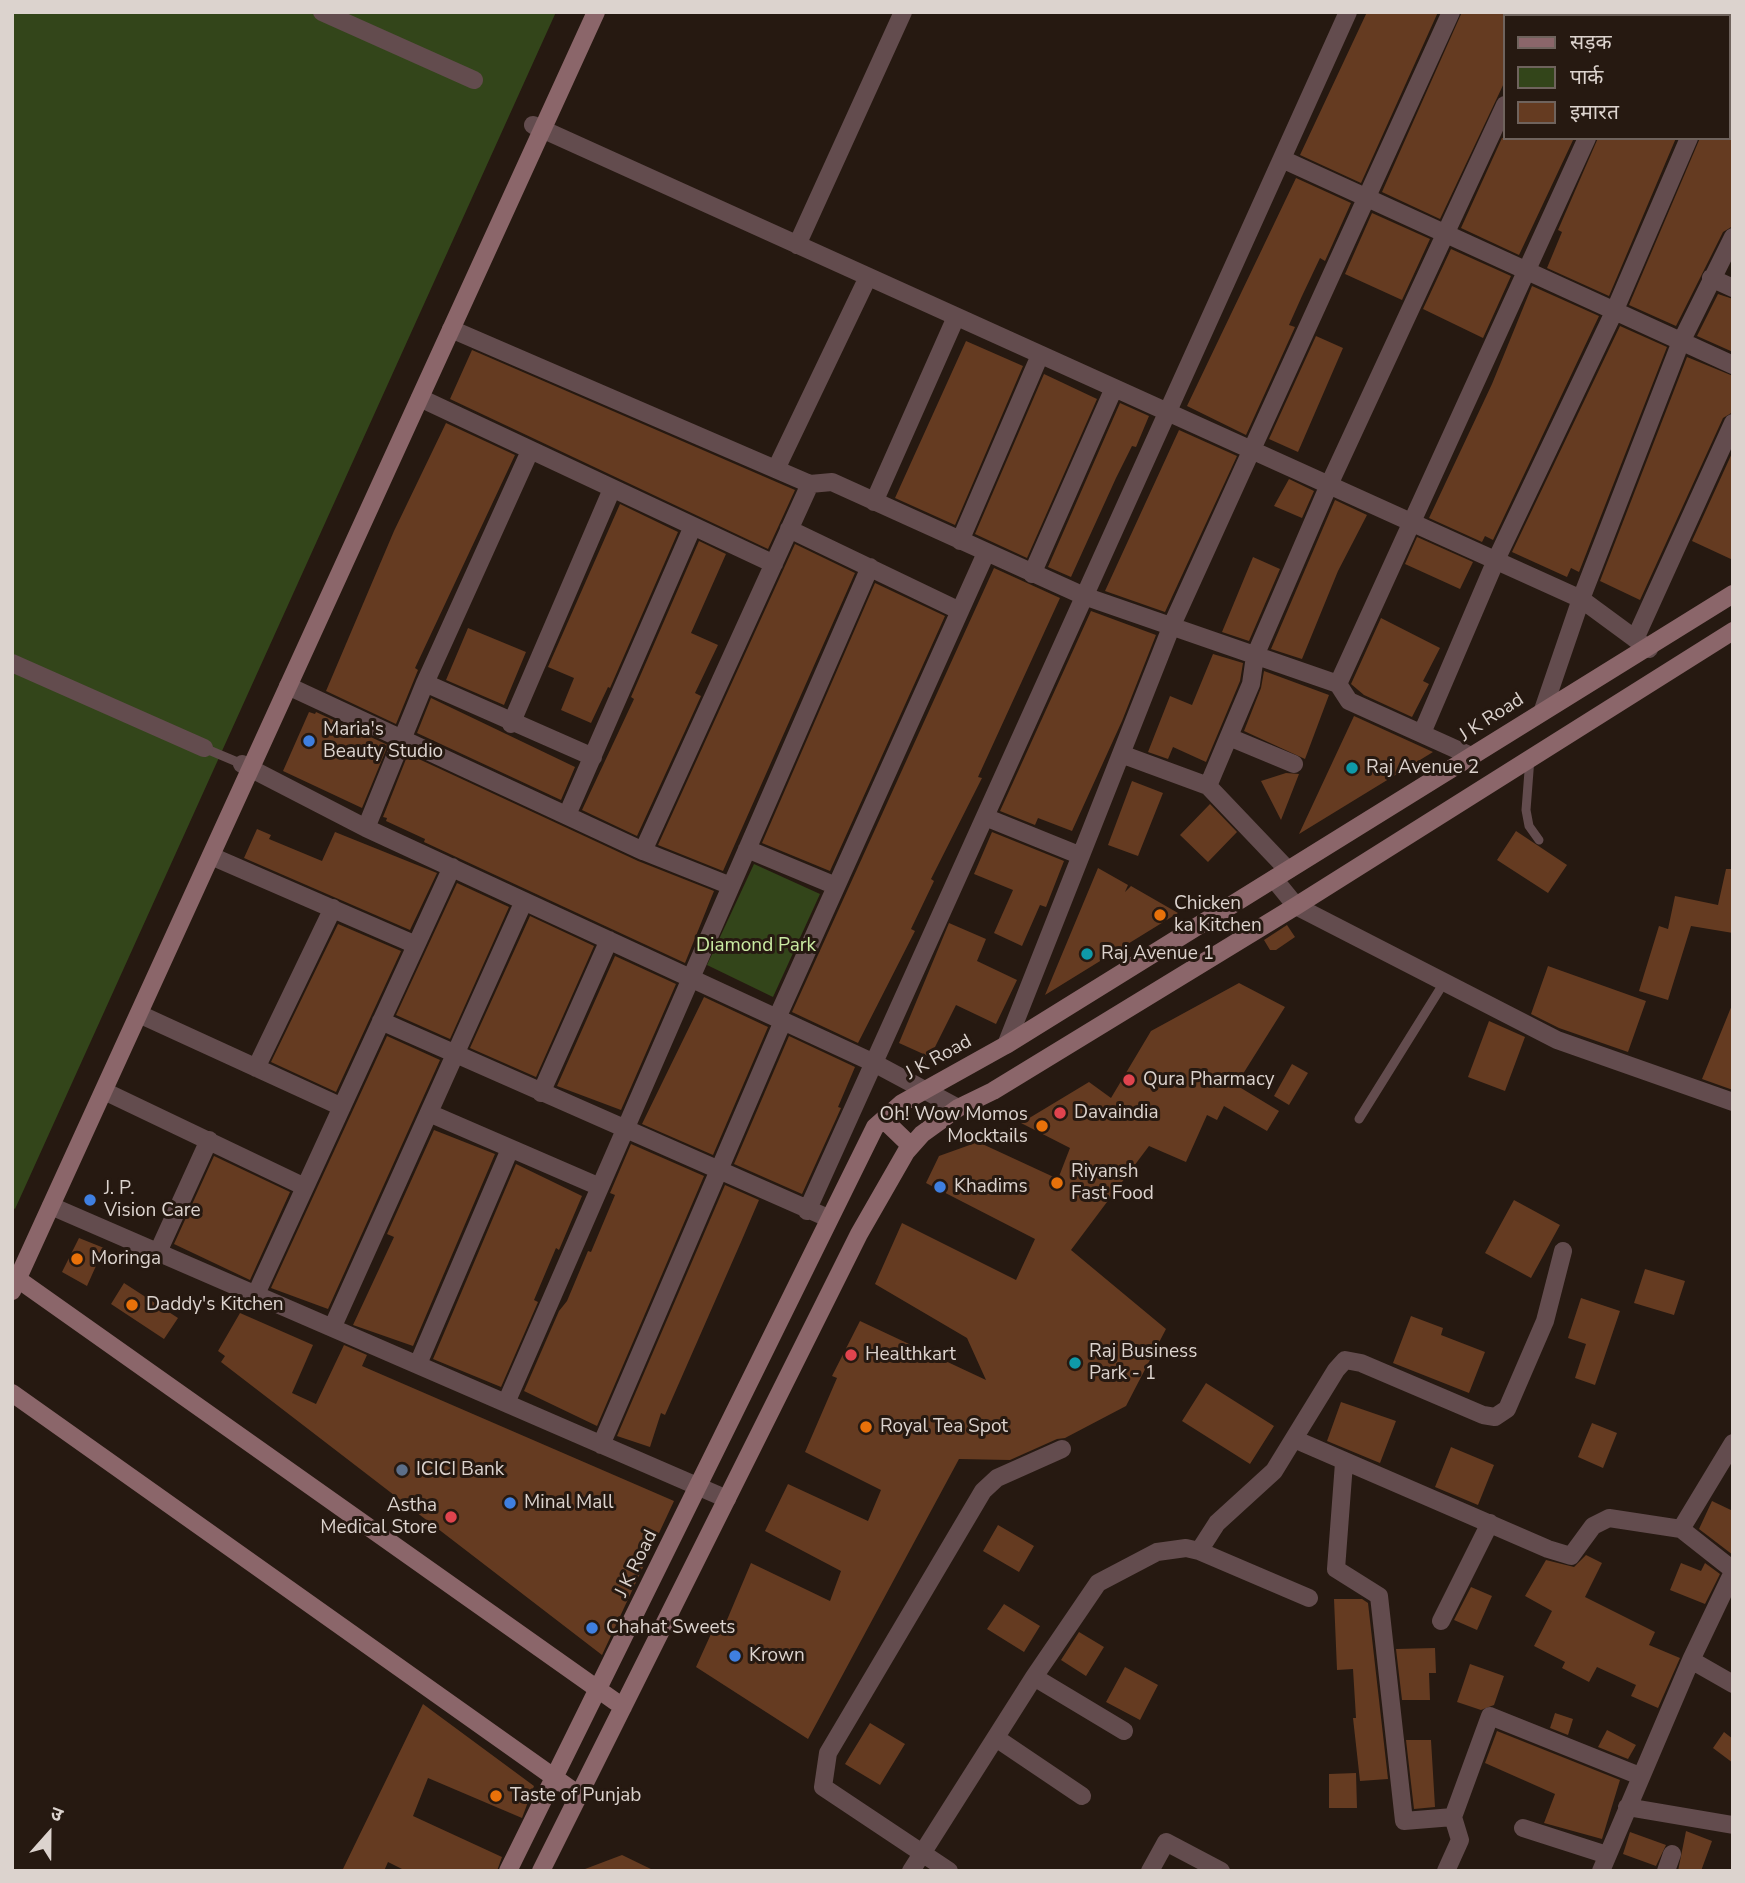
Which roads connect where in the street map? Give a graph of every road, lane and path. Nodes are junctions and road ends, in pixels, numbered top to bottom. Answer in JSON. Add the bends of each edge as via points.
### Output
{"nodes":[{"id":1,"x":322,"y":12,"type":"edge"},
{"id":2,"x":584,"y":12,"type":"edge"},
{"id":3,"x":596,"y":12,"type":"edge"},
{"id":4,"x":902,"y":12,"type":"edge"},
{"id":5,"x":1348,"y":12,"type":"edge"},
{"id":6,"x":1451,"y":12,"type":"edge"},
{"id":7,"x":474,"y":80,"type":"dead end"},
{"id":8,"x":1504,"y":107,"type":"edge"},
{"id":9,"x":538,"y":126,"type":"junction"},
{"id":10,"x":1586,"y":140,"type":"edge"},
{"id":11,"x":1688,"y":140,"type":"edge"},
{"id":12,"x":1282,"y":159,"type":"junction"},
{"id":13,"x":1368,"y":198,"type":"junction"},
{"id":14,"x":1446,"y":234,"type":"junction"},
{"id":15,"x":1733,"y":237,"type":"edge"},
{"id":16,"x":797,"y":246,"type":"junction"},
{"id":17,"x":1526,"y":272,"type":"junction"},
{"id":18,"x":868,"y":277,"type":"junction"},
{"id":19,"x":1711,"y":278,"type":"junction"},
{"id":20,"x":1733,"y":289,"type":"edge"},
{"id":21,"x":1614,"y":312,"type":"junction"},
{"id":22,"x":956,"y":317,"type":"junction"},
{"id":23,"x":451,"y":329,"type":"junction"},
{"id":24,"x":1680,"y":344,"type":"junction"},
{"id":25,"x":1040,"y":355,"type":"junction"},
{"id":26,"x":1733,"y":365,"type":"edge"},
{"id":27,"x":1114,"y":388,"type":"junction"},
{"id":28,"x":420,"y":398,"type":"junction"},
{"id":29,"x":1168,"y":412,"type":"junction"},
{"id":30,"x":1733,"y":423,"type":"edge"},
{"id":31,"x":1251,"y":450,"type":"junction"},
{"id":32,"x":530,"y":451,"type":"junction"},
{"id":33,"x":776,"y":469,"type":"junction"},
{"id":34,"x":810,"y":484,"type":"junction"},
{"id":35,"x":1328,"y":486,"type":"junction"},
{"id":36,"x":612,"y":489,"type":"junction"},
{"id":37,"x":874,"y":502,"type":"junction"},
{"id":38,"x":1413,"y":522,"type":"junction"},
{"id":39,"x":693,"y":526,"type":"junction"},
{"id":40,"x":789,"y":529,"type":"junction"},
{"id":41,"x":960,"y":541,"type":"junction"},
{"id":42,"x":986,"y":553,"type":"junction"},
{"id":43,"x":1496,"y":560,"type":"junction"},
{"id":44,"x":774,"y":564,"type":"junction"},
{"id":45,"x":870,"y":566,"type":"junction"},
{"id":46,"x":1032,"y":574,"type":"junction"},
{"id":47,"x":1733,"y":594,"type":"edge"},
{"id":48,"x":1084,"y":596,"type":"junction"},
{"id":49,"x":1581,"y":599,"type":"junction"},
{"id":50,"x":960,"y":611,"type":"junction"},
{"id":51,"x":1172,"y":625,"type":"junction"},
{"id":52,"x":1733,"y":631,"type":"edge"},
{"id":53,"x":1642,"y":644,"type":"junction"},
{"id":54,"x":1255,"y":656,"type":"junction"},
{"id":55,"x":1627,"y":662,"type":"junction"},
{"id":56,"x":12,"y":663,"type":"edge"},
{"id":57,"x":425,"y":683,"type":"junction"},
{"id":58,"x":1338,"y":684,"type":"junction"},
{"id":59,"x":288,"y":686,"type":"junction"},
{"id":60,"x":1642,"y":687,"type":"junction"},
{"id":61,"x":1543,"y":710,"type":"junction"},
{"id":62,"x":511,"y":724,"type":"junction"},
{"id":63,"x":1422,"y":733,"type":"junction"},
{"id":64,"x":1229,"y":737,"type":"junction"},
{"id":65,"x":401,"y":740,"type":"junction"},
{"id":66,"x":204,"y":748,"type":"joint"},
{"id":67,"x":1121,"y":754,"type":"junction"},
{"id":68,"x":1471,"y":756,"type":"junction"},
{"id":69,"x":1530,"y":756,"type":"junction"},
{"id":70,"x":593,"y":757,"type":"junction"},
{"id":71,"x":1294,"y":764,"type":"dead end"},
{"id":72,"x":246,"y":767,"type":"junction"},
{"id":73,"x":1208,"y":786,"type":"junction"},
{"id":74,"x":567,"y":816,"type":"junction"},
{"id":75,"x":985,"y":817,"type":"junction"},
{"id":76,"x":366,"y":828,"type":"junction"},
{"id":77,"x":1539,"y":840,"type":"dead end"},
{"id":78,"x":747,"y":849,"type":"junction"},
{"id":79,"x":643,"y":851,"type":"junction"},
{"id":80,"x":1079,"y":855,"type":"junction"},
{"id":81,"x":211,"y":856,"type":"junction"},
{"id":82,"x":452,"y":867,"type":"junction"},
{"id":83,"x":1281,"y":875,"type":"junction"},
{"id":84,"x":731,"y":886,"type":"junction"},
{"id":85,"x":836,"y":886,"type":"junction"},
{"id":86,"x":524,"y":901,"type":"junction"},
{"id":87,"x":1296,"y":906,"type":"junction"},
{"id":88,"x":333,"y":908,"type":"junction"},
{"id":89,"x":609,"y":940,"type":"junction"},
{"id":90,"x":416,"y":945,"type":"junction"},
{"id":91,"x":691,"y":978,"type":"junction"},
{"id":92,"x":1444,"y":981,"type":"junction"},
{"id":93,"x":139,"y":1014,"type":"junction"},
{"id":94,"x":780,"y":1020,"type":"junction"},
{"id":95,"x":381,"y":1021,"type":"junction"},
{"id":96,"x":1006,"y":1045,"type":"junction"},
{"id":97,"x":455,"y":1054,"type":"junction"},
{"id":98,"x":874,"y":1063,"type":"junction"},
{"id":99,"x":256,"y":1068,"type":"junction"},
{"id":100,"x":926,"y":1089,"type":"junction"},
{"id":101,"x":104,"y":1090,"type":"junction"},
{"id":102,"x":541,"y":1093,"type":"junction"},
{"id":103,"x":1733,"y":1102,"type":"edge"},
{"id":104,"x":342,"y":1107,"type":"junction"},
{"id":105,"x":958,"y":1108,"type":"junction"},
{"id":106,"x":429,"y":1113,"type":"junction"},
{"id":107,"x":1359,"y":1119,"type":"dead end"},
{"id":108,"x":884,"y":1120,"type":"junction"},
{"id":109,"x":625,"y":1130,"type":"junction"},
{"id":110,"x":209,"y":1140,"type":"junction"},
{"id":111,"x":911,"y":1146,"type":"junction"},
{"id":112,"x":510,"y":1149,"type":"junction"},
{"id":113,"x":718,"y":1171,"type":"junction"},
{"id":114,"x":305,"y":1187,"type":"junction"},
{"id":115,"x":600,"y":1187,"type":"junction"},
{"id":116,"x":51,"y":1206,"type":"junction"},
{"id":117,"x":807,"y":1211,"type":"junction"},
{"id":118,"x":828,"y":1218,"type":"junction"},
{"id":119,"x":1563,"y":1251,"type":"dead end"},
{"id":120,"x":158,"y":1252,"type":"junction"},
{"id":121,"x":14,"y":1278,"type":"edge"},
{"id":122,"x":256,"y":1294,"type":"junction"},
{"id":123,"x":333,"y":1326,"type":"junction"},
{"id":124,"x":418,"y":1364,"type":"junction"},
{"id":125,"x":12,"y":1393,"type":"edge"},
{"id":126,"x":506,"y":1403,"type":"junction"},
{"id":127,"x":1294,"y":1439,"type":"junction"},
{"id":128,"x":1733,"y":1443,"type":"edge"},
{"id":129,"x":601,"y":1445,"type":"junction"},
{"id":130,"x":1062,"y":1449,"type":"dead end"},
{"id":131,"x":1345,"y":1463,"type":"junction"},
{"id":132,"x":698,"y":1487,"type":"junction"},
{"id":133,"x":727,"y":1499,"type":"junction"},
{"id":134,"x":1490,"y":1523,"type":"junction"},
{"id":135,"x":1681,"y":1529,"type":"junction"},
{"id":136,"x":1199,"y":1551,"type":"junction"},
{"id":137,"x":1733,"y":1571,"type":"edge"},
{"id":138,"x":1309,"y":1598,"type":"dead end"},
{"id":139,"x":1441,"y":1621,"type":"dead end"},
{"id":140,"x":1691,"y":1660,"type":"junction"},
{"id":141,"x":1034,"y":1677,"type":"junction"},
{"id":142,"x":1733,"y":1684,"type":"edge"},
{"id":143,"x":599,"y":1689,"type":"junction"},
{"id":144,"x":623,"y":1707,"type":"junction"},
{"id":145,"x":1124,"y":1731,"type":"dead end"},
{"id":146,"x":996,"y":1738,"type":"junction"},
{"id":147,"x":1640,"y":1776,"type":"junction"},
{"id":148,"x":555,"y":1777,"type":"junction"},
{"id":149,"x":579,"y":1795,"type":"junction"},
{"id":150,"x":1082,"y":1796,"type":"dead end"},
{"id":151,"x":1627,"y":1807,"type":"junction"},
{"id":152,"x":1453,"y":1817,"type":"junction"},
{"id":153,"x":1733,"y":1825,"type":"edge"},
{"id":154,"x":1522,"y":1828,"type":"dead end"},
{"id":155,"x":923,"y":1853,"type":"junction"},
{"id":156,"x":1604,"y":1863,"type":"edge"},
{"id":157,"x":508,"y":1871,"type":"edge"},
{"id":158,"x":541,"y":1871,"type":"edge"},
{"id":159,"x":911,"y":1871,"type":"edge"},
{"id":160,"x":949,"y":1871,"type":"edge"},
{"id":161,"x":1150,"y":1871,"type":"edge"},
{"id":162,"x":1221,"y":1871,"type":"edge"},
{"id":163,"x":1446,"y":1871,"type":"edge"}],
"edges":[{"from":1,"to":7,"type":"street"},
{"from":2,"to":9,"type":"street"},
{"from":3,"to":9,"type":"street"},
{"from":4,"to":16,"type":"street"},
{"from":5,"to":12,"type":"street"},
{"from":6,"to":13,"type":"street"},
{"from":8,"to":14,"type":"street"},
{"from":9,"to":16,"type":"street"},
{"from":9,"to":23,"type":"street"},
{"from":9,"to":72,"type":"street"},
{"from":10,"to":17,"type":"street"},
{"from":11,"to":21,"type":"street"},
{"from":12,"to":13,"type":"street"},
{"from":12,"to":29,"type":"street"},
{"from":13,"to":14,"type":"street"},
{"from":13,"to":31,"type":"street"},
{"from":14,"to":17,"type":"street"},
{"from":14,"to":35,"type":"street"},
{"from":15,"to":19,"type":"street"},
{"from":16,"to":18,"type":"street"},
{"from":17,"to":21,"type":"street"},
{"from":17,"to":38,"type":"street"},
{"from":18,"to":22,"type":"street"},
{"from":18,"to":33,"type":"street"},
{"from":19,"to":20,"type":"street"},
{"from":19,"to":24,"type":"street"},
{"from":21,"to":24,"type":"street"},
{"from":21,"to":43,"type":"street"},
{"from":22,"to":25,"type":"street"},
{"from":22,"to":37,"type":"street"},
{"from":23,"to":28,"type":"street"},
{"from":23,"to":33,"type":"street"},
{"from":24,"to":26,"type":"street"},
{"from":24,"to":49,"type":"street"},
{"from":25,"to":27,"type":"street"},
{"from":25,"to":41,"type":"street"},
{"from":27,"to":29,"type":"street"},
{"from":27,"to":46,"type":"street"},
{"from":28,"to":32,"type":"street"},
{"from":28,"to":59,"type":"street"},
{"from":29,"to":31,"type":"street"},
{"from":29,"to":48,"type":"street"},
{"from":30,"to":53,"type":"street"},
{"from":31,"to":35,"type":"street"},
{"from":31,"to":51,"type":"street"},
{"from":32,"to":36,"type":"street"},
{"from":32,"to":57,"type":"street"},
{"from":33,"to":34,"type":"street"},
{"from":34,"to":37,"type":"street","via":[[832,482]]},
{"from":34,"to":40,"type":"street"},
{"from":35,"to":38,"type":"street"},
{"from":35,"to":54,"type":"street"},
{"from":36,"to":39,"type":"street"},
{"from":36,"to":62,"type":"street"},
{"from":37,"to":41,"type":"street"},
{"from":38,"to":43,"type":"street"},
{"from":38,"to":58,"type":"street"},
{"from":39,"to":44,"type":"street"},
{"from":39,"to":70,"type":"street"},
{"from":40,"to":44,"type":"street"},
{"from":40,"to":45,"type":"street"},
{"from":41,"to":42,"type":"street"},
{"from":42,"to":46,"type":"street"},
{"from":42,"to":50,"type":"street"},
{"from":43,"to":49,"type":"street"},
{"from":43,"to":63,"type":"street"},
{"from":44,"to":79,"type":"street"},
{"from":45,"to":50,"type":"street"},
{"from":45,"to":78,"type":"street"},
{"from":46,"to":48,"type":"street"},
{"from":47,"to":53,"type":"street","name":"J K Road"},
{"from":48,"to":51,"type":"street"},
{"from":48,"to":75,"type":"street"},
{"from":49,"to":53,"type":"street"},
{"from":49,"to":61,"type":"street"},
{"from":50,"to":85,"type":"street"},
{"from":51,"to":54,"type":"street"},
{"from":51,"to":67,"type":"street"},
{"from":52,"to":60,"type":"street"},
{"from":53,"to":55,"type":"street","name":"J K Road"},
{"from":54,"to":58,"type":"street"},
{"from":54,"to":64,"type":"street","via":[[1251,684]]},
{"from":55,"to":60,"type":"street"},
{"from":55,"to":61,"type":"street","name":"J K Road"},
{"from":56,"to":66,"type":"street"},
{"from":57,"to":62,"type":"street"},
{"from":57,"to":65,"type":"street"},
{"from":58,"to":63,"type":"street","via":[[1349,701]]},
{"from":59,"to":65,"type":"street"},
{"from":59,"to":72,"type":"street"},
{"from":60,"to":69,"type":"street"},
{"from":61,"to":68,"type":"street","name":"J K Road"},
{"from":62,"to":70,"type":"street"},
{"from":63,"to":68,"type":"street"},
{"from":64,"to":71,"type":"street"},
{"from":64,"to":73,"type":"street"},
{"from":65,"to":74,"type":"street"},
{"from":65,"to":76,"type":"street"},
{"from":66,"to":72,"type":"lane"},
{"from":67,"to":73,"type":"street"},
{"from":67,"to":80,"type":"street"},
{"from":68,"to":83,"type":"street","name":"J K Road"},
{"from":69,"to":77,"type":"lane","via":[[1526,810],[1529,826]]},
{"from":69,"to":87,"type":"street"},
{"from":70,"to":74,"type":"street"},
{"from":72,"to":76,"type":"street"},
{"from":72,"to":81,"type":"street"},
{"from":72,"to":121,"type":"street"},
{"from":73,"to":83,"type":"street"},
{"from":74,"to":79,"type":"street"},
{"from":75,"to":80,"type":"street"},
{"from":75,"to":98,"type":"street"},
{"from":76,"to":82,"type":"street"},
{"from":78,"to":84,"type":"street"},
{"from":78,"to":85,"type":"street"},
{"from":79,"to":84,"type":"street"},
{"from":80,"to":96,"type":"street"},
{"from":81,"to":88,"type":"street"},
{"from":81,"to":93,"type":"street"},
{"from":82,"to":86,"type":"street"},
{"from":82,"to":90,"type":"street"},
{"from":83,"to":87,"type":"street"},
{"from":83,"to":96,"type":"street","name":"J K Road"},
{"from":84,"to":91,"type":"street"},
{"from":85,"to":94,"type":"street"},
{"from":86,"to":89,"type":"street"},
{"from":86,"to":97,"type":"street"},
{"from":87,"to":92,"type":"street"},
{"from":87,"to":105,"type":"street"},
{"from":88,"to":90,"type":"street"},
{"from":88,"to":99,"type":"street"},
{"from":89,"to":91,"type":"street"},
{"from":89,"to":102,"type":"street"},
{"from":90,"to":95,"type":"street"},
{"from":91,"to":94,"type":"street"},
{"from":91,"to":109,"type":"street"},
{"from":92,"to":103,"type":"street","via":[[1557,1040]]},
{"from":92,"to":107,"type":"lane"},
{"from":93,"to":99,"type":"street"},
{"from":93,"to":101,"type":"street"},
{"from":94,"to":98,"type":"street"},
{"from":94,"to":113,"type":"street"},
{"from":95,"to":97,"type":"street"},
{"from":95,"to":104,"type":"street"},
{"from":96,"to":100,"type":"street","name":"J K Road"},
{"from":97,"to":102,"type":"street"},
{"from":97,"to":106,"type":"street"},
{"from":98,"to":100,"type":"street"},
{"from":98,"to":117,"type":"street"},
{"from":99,"to":104,"type":"street"},
{"from":100,"to":105,"type":"street"},
{"from":100,"to":108,"type":"street","name":"J K Road"},
{"from":101,"to":110,"type":"street"},
{"from":101,"to":116,"type":"street"},
{"from":102,"to":109,"type":"street"},
{"from":104,"to":114,"type":"street"},
{"from":105,"to":111,"type":"street"},
{"from":106,"to":112,"type":"street"},
{"from":106,"to":123,"type":"street"},
{"from":108,"to":111,"type":"street"},
{"from":108,"to":118,"type":"street","name":"J K Road","via":[[875,1127]]},
{"from":109,"to":113,"type":"street"},
{"from":109,"to":115,"type":"street"},
{"from":110,"to":114,"type":"street"},
{"from":110,"to":120,"type":"street"},
{"from":111,"to":133,"type":"street","via":[[859,1234]]},
{"from":112,"to":115,"type":"street"},
{"from":112,"to":124,"type":"street"},
{"from":113,"to":117,"type":"street"},
{"from":113,"to":129,"type":"street"},
{"from":114,"to":122,"type":"street"},
{"from":115,"to":126,"type":"street"},
{"from":116,"to":120,"type":"street"},
{"from":116,"to":121,"type":"street"},
{"from":117,"to":118,"type":"street"},
{"from":118,"to":132,"type":"street","name":"J K Road"},
{"from":119,"to":127,"type":"street","via":[[1545,1321],[1507,1409],[1495,1417],[1483,1415],[1345,1360]]},
{"from":120,"to":122,"type":"street"},
{"from":121,"to":143,"type":"street"},
{"from":122,"to":123,"type":"street"},
{"from":123,"to":124,"type":"street"},
{"from":124,"to":126,"type":"street"},
{"from":125,"to":148,"type":"street"},
{"from":126,"to":129,"type":"street"},
{"from":127,"to":131,"type":"street"},
{"from":127,"to":136,"type":"street","via":[[1265,1482],[1217,1523]]},
{"from":128,"to":135,"type":"street"},
{"from":129,"to":132,"type":"street"},
{"from":130,"to":155,"type":"street","via":[[998,1478],[983,1491],[828,1753],[823,1787]]},
{"from":131,"to":134,"type":"street"},
{"from":131,"to":152,"type":"street","via":[[1336,1569],[1379,1597],[1404,1821]]},
{"from":132,"to":133,"type":"street"},
{"from":132,"to":143,"type":"street","name":"J K Road"},
{"from":133,"to":144,"type":"street"},
{"from":134,"to":135,"type":"street","via":[[1572,1556],[1593,1526],[1609,1518]]},
{"from":134,"to":139,"type":"street"},
{"from":135,"to":137,"type":"street"},
{"from":136,"to":138,"type":"street"},
{"from":136,"to":141,"type":"street","via":[[1157,1552],[1098,1583]]},
{"from":137,"to":140,"type":"street"},
{"from":140,"to":142,"type":"street"},
{"from":140,"to":147,"type":"street"},
{"from":141,"to":145,"type":"street"},
{"from":141,"to":146,"type":"street"},
{"from":143,"to":144,"type":"street"},
{"from":143,"to":148,"type":"street","name":"J K Road"},
{"from":144,"to":149,"type":"street"},
{"from":146,"to":150,"type":"street"},
{"from":146,"to":155,"type":"street"},
{"from":147,"to":151,"type":"street"},
{"from":147,"to":152,"type":"street","via":[[1490,1716]]},
{"from":148,"to":149,"type":"street"},
{"from":148,"to":157,"type":"street","name":"J K Road"},
{"from":149,"to":158,"type":"street"},
{"from":151,"to":153,"type":"street"},
{"from":151,"to":156,"type":"street"},
{"from":152,"to":163,"type":"street","via":[[1460,1840]]},
{"from":154,"to":156,"type":"street"},
{"from":155,"to":159,"type":"street"},
{"from":155,"to":160,"type":"street"},
{"from":161,"to":162,"type":"street","via":[[1166,1843]]}]}
